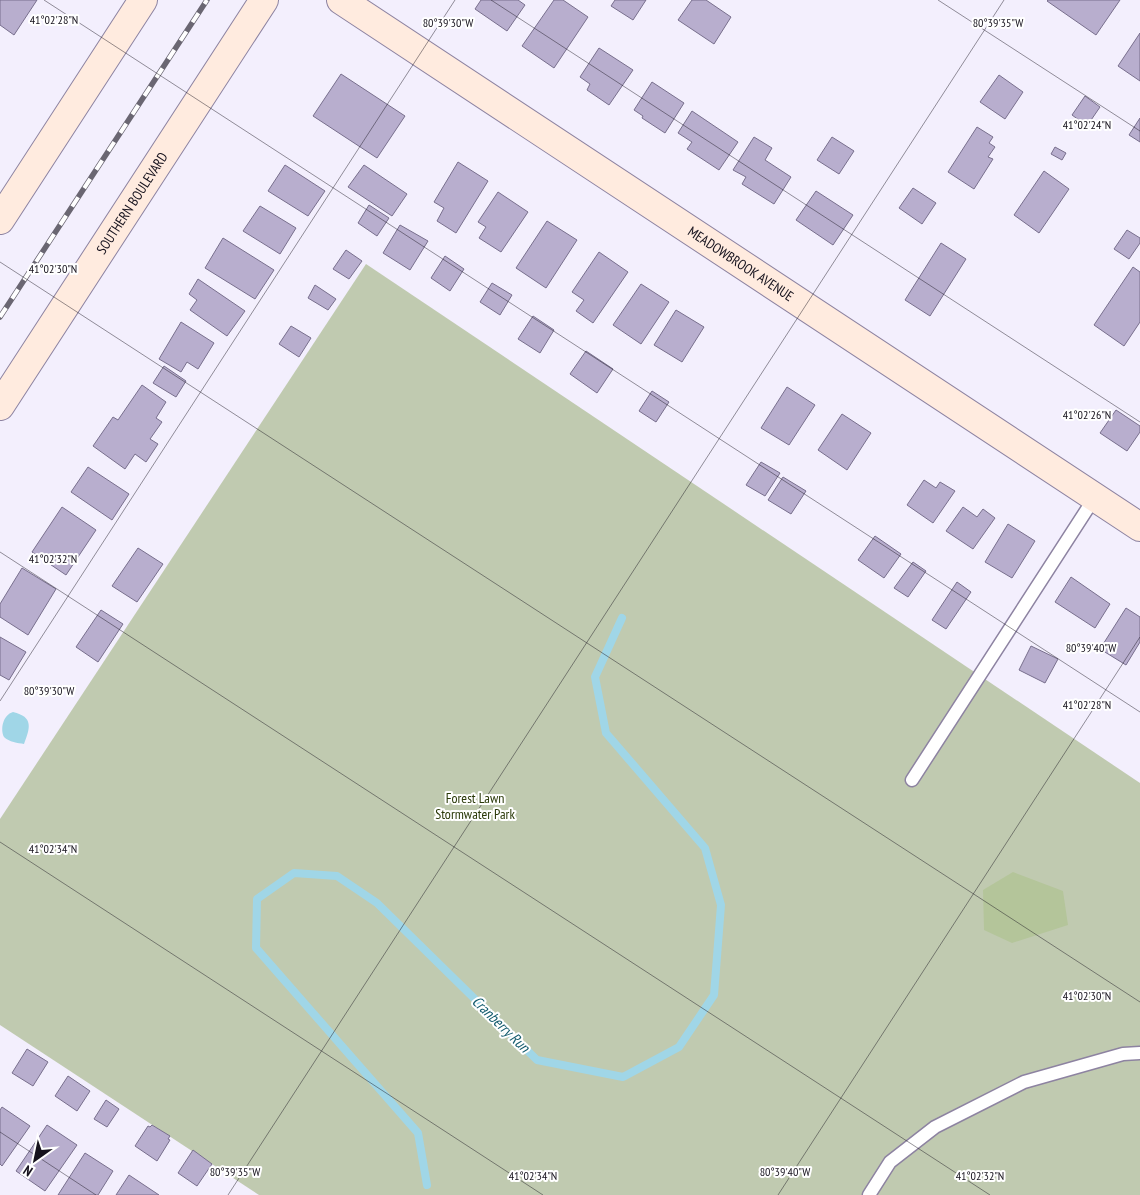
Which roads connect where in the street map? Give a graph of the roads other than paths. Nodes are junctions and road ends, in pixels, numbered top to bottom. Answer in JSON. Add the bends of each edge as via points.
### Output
{"nodes":[{"id":1,"x":143,"y":0,"type":"edge"},
{"id":2,"x":264,"y":0,"type":"edge"},
{"id":3,"x":341,"y":0,"type":"edge"},
{"id":4,"x":0,"y":220,"type":"edge"},
{"id":5,"x":0,"y":406,"type":"edge"},
{"id":6,"x":1095,"y":497,"type":"junction"},
{"id":7,"x":1140,"y":527,"type":"edge"},
{"id":8,"x":912,"y":780,"type":"dead end"},
{"id":9,"x":1140,"y":1053,"type":"edge"},
{"id":10,"x":869,"y":1195,"type":"edge"}],
"edges":[{"from":1,"to":4,"type":"street"},
{"from":2,"to":5,"type":"street","name":"SOUTHERN BOULEVARD"},
{"from":3,"to":6,"type":"street","name":"MEADOWBROOK AVENUE"},
{"from":6,"to":7,"type":"street","name":"MEADOWBROOK AVENUE"},
{"from":6,"to":8,"type":"lane"},
{"from":9,"to":10,"type":"lane","via":[[1124,1054],[1024,1082],[935,1128],[890,1162]]}]}
